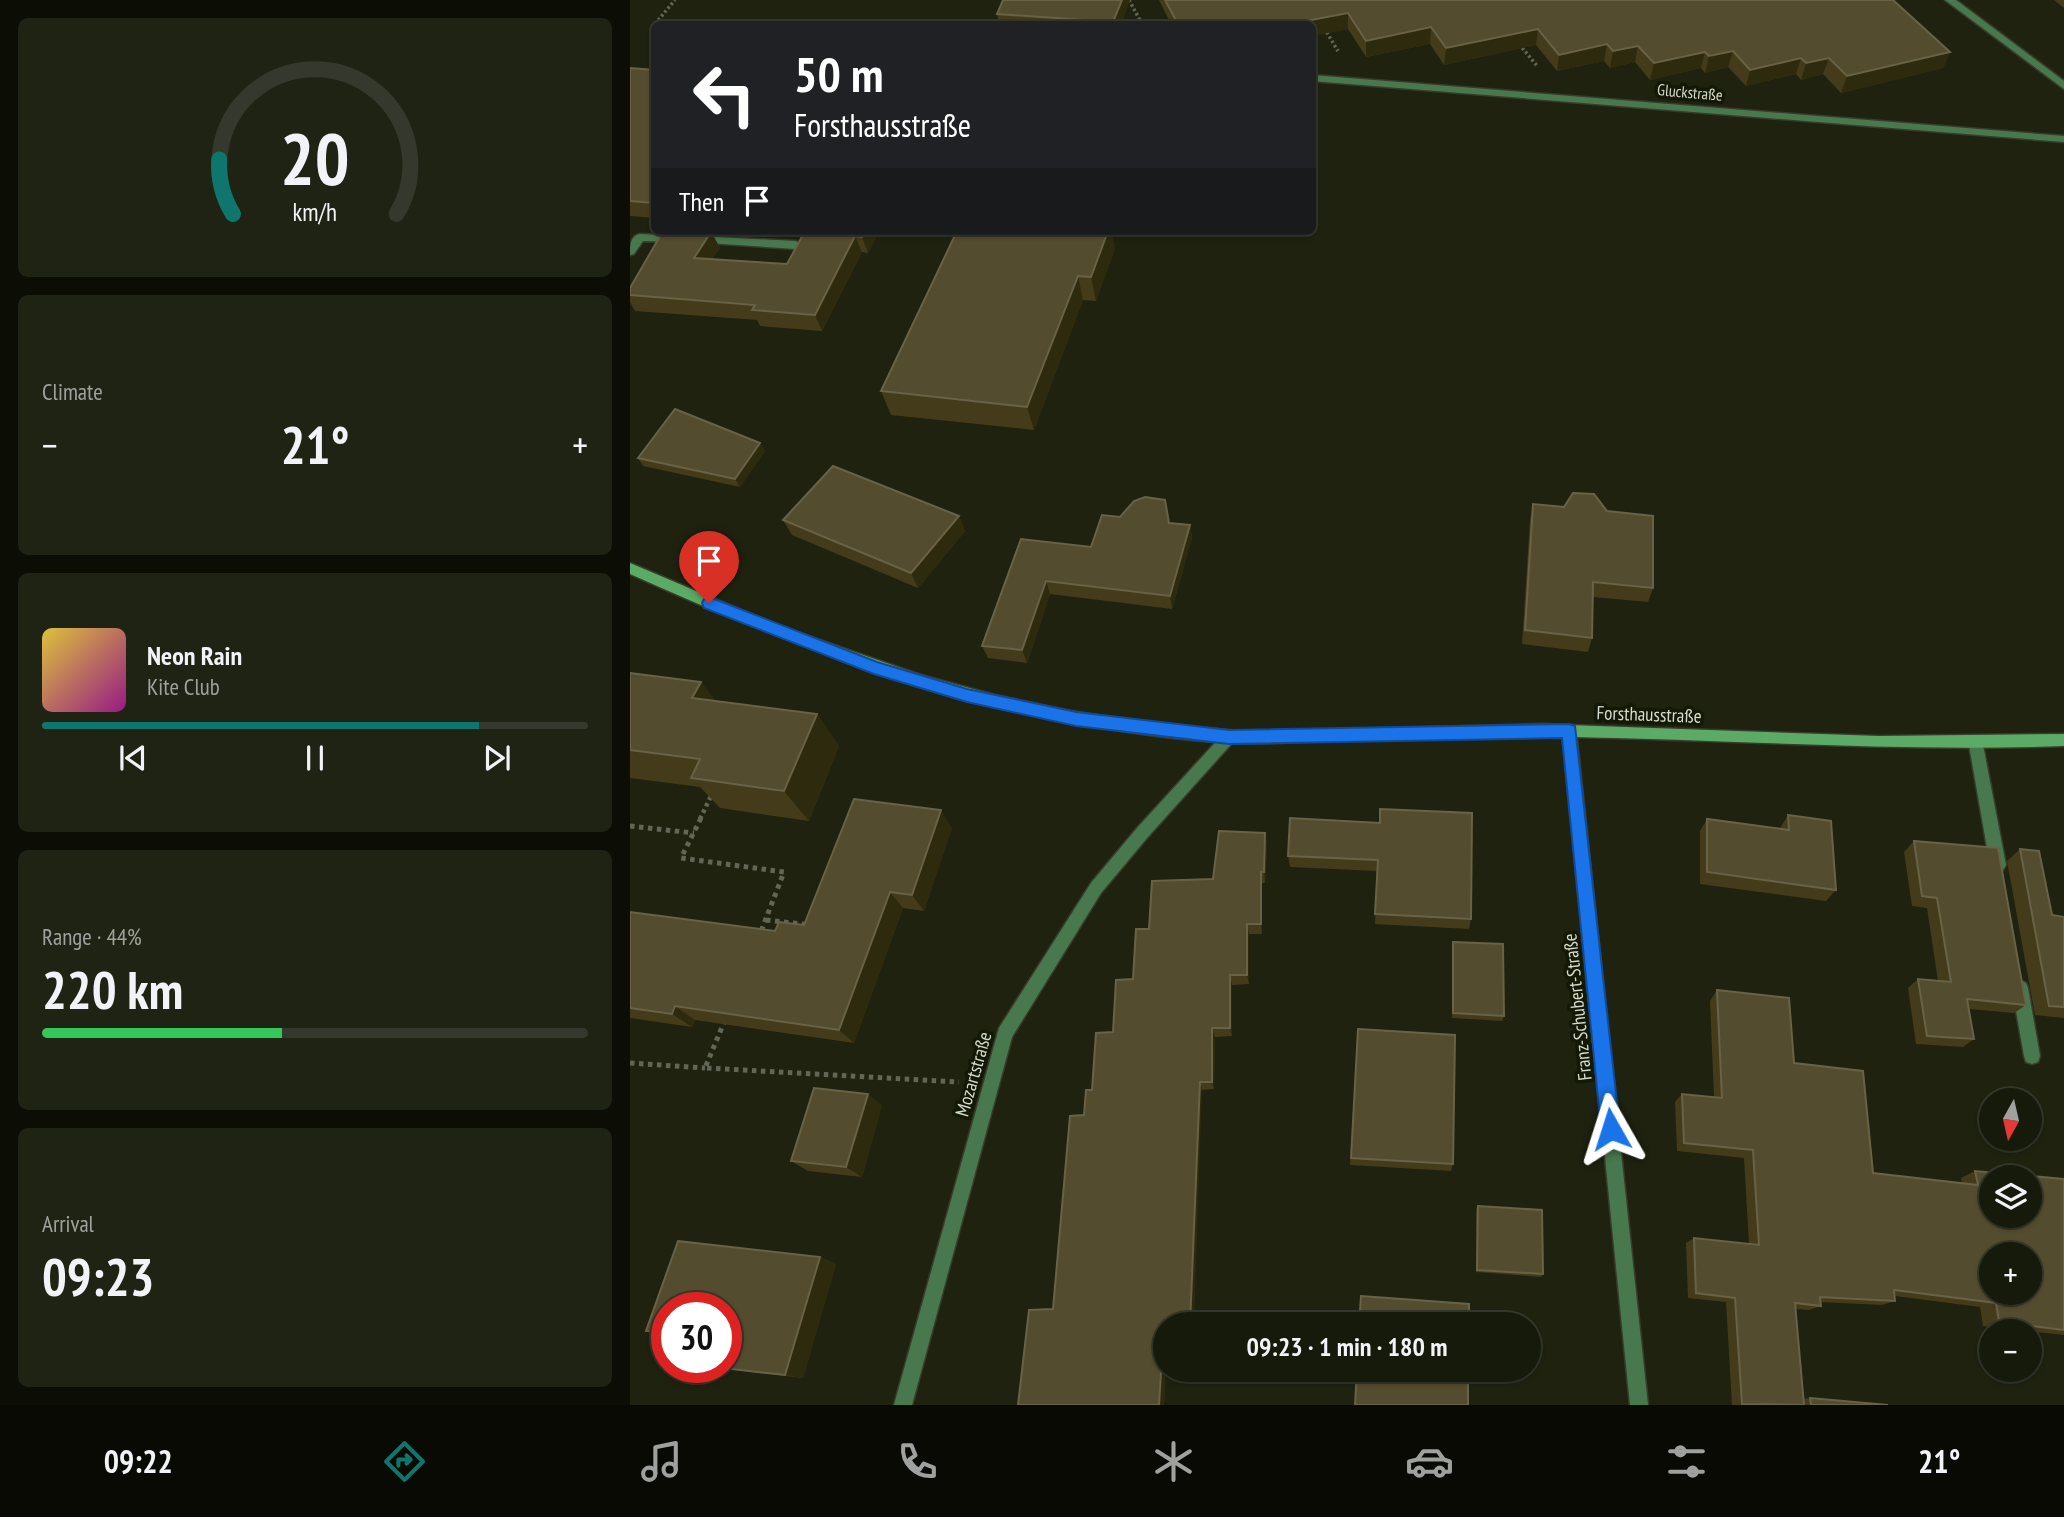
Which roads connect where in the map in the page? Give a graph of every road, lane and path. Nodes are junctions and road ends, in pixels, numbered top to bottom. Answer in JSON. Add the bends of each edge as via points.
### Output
{"nodes":[{"id":1,"x":675,"y":0,"type":"edge"},
{"id":2,"x":1129,"y":0,"type":"edge"},
{"id":3,"x":1950,"y":0,"type":"edge"},
{"id":4,"x":658,"y":21,"type":"edge"},
{"id":5,"x":1140,"y":21,"type":"edge"},
{"id":6,"x":1321,"y":23,"type":"edge"},
{"id":7,"x":1515,"y":39,"type":"edge"},
{"id":8,"x":1316,"y":78,"type":"edge"},
{"id":9,"x":1357,"y":81,"type":"junction"},
{"id":10,"x":2064,"y":86,"type":"edge"},
{"id":11,"x":1563,"y":98,"type":"junction"},
{"id":12,"x":2064,"y":139,"type":"edge"},
{"id":13,"x":796,"y":245,"type":"edge"},
{"id":14,"x":630,"y":251,"type":"edge"},
{"id":15,"x":630,"y":568,"type":"edge"},
{"id":16,"x":1569,"y":731,"type":"junction"},
{"id":17,"x":1229,"y":737,"type":"junction"},
{"id":18,"x":2064,"y":740,"type":"edge"},
{"id":19,"x":1976,"y":745,"type":"junction"},
{"id":20,"x":711,"y":796,"type":"edge"},
{"id":21,"x":630,"y":826,"type":"edge"},
{"id":22,"x":694,"y":833,"type":"junction"},
{"id":23,"x":2000,"y":880,"type":"edge"},
{"id":24,"x":766,"y":920,"type":"junction"},
{"id":25,"x":815,"y":925,"type":"edge"},
{"id":26,"x":756,"y":945,"type":"edge"},
{"id":27,"x":2017,"y":975,"type":"edge"},
{"id":28,"x":725,"y":1019,"type":"edge"},
{"id":29,"x":2032,"y":1056,"type":"dead end"},
{"id":30,"x":630,"y":1063,"type":"edge"},
{"id":31,"x":705,"y":1068,"type":"junction"},
{"id":32,"x":992,"y":1083,"type":"junction"},
{"id":33,"x":904,"y":1405,"type":"edge"},
{"id":34,"x":1639,"y":1405,"type":"edge"}],
"edges":[{"from":1,"to":4,"type":"path"},
{"from":2,"to":5,"type":"path"},
{"from":3,"to":10,"type":"street"},
{"from":6,"to":9,"type":"path"},
{"from":7,"to":11,"type":"path"},
{"from":8,"to":9,"type":"street","name":"Gluckstraße"},
{"from":9,"to":11,"type":"street","name":"Gluckstraße"},
{"from":11,"to":12,"type":"street","name":"Gluckstraße"},
{"from":13,"to":14,"type":"street","via":[[640,237]]},
{"from":15,"to":17,"type":"street","name":"Forsthausstraße","via":[[874,668],[967,696],[1076,719]]},
{"from":16,"to":17,"type":"street","name":"Forsthausstraße"},
{"from":16,"to":19,"type":"street","name":"Forsthausstraße"},
{"from":16,"to":34,"type":"street","name":"Franz-Schubert-Straße"},
{"from":17,"to":32,"type":"street","name":"Mozartstraße","via":[[1096,888],[1005,1034]]},
{"from":18,"to":19,"type":"street","name":"Forsthausstraße"},
{"from":19,"to":23,"type":"street"},
{"from":20,"to":22,"type":"path"},
{"from":21,"to":22,"type":"path"},
{"from":22,"to":24,"type":"path","via":[[681,859],[784,872]]},
{"from":24,"to":25,"type":"path"},
{"from":24,"to":26,"type":"path"},
{"from":27,"to":29,"type":"street"},
{"from":28,"to":31,"type":"path"},
{"from":30,"to":31,"type":"path"},
{"from":31,"to":32,"type":"path"},
{"from":32,"to":33,"type":"street","name":"Mozartstraße"}]}
